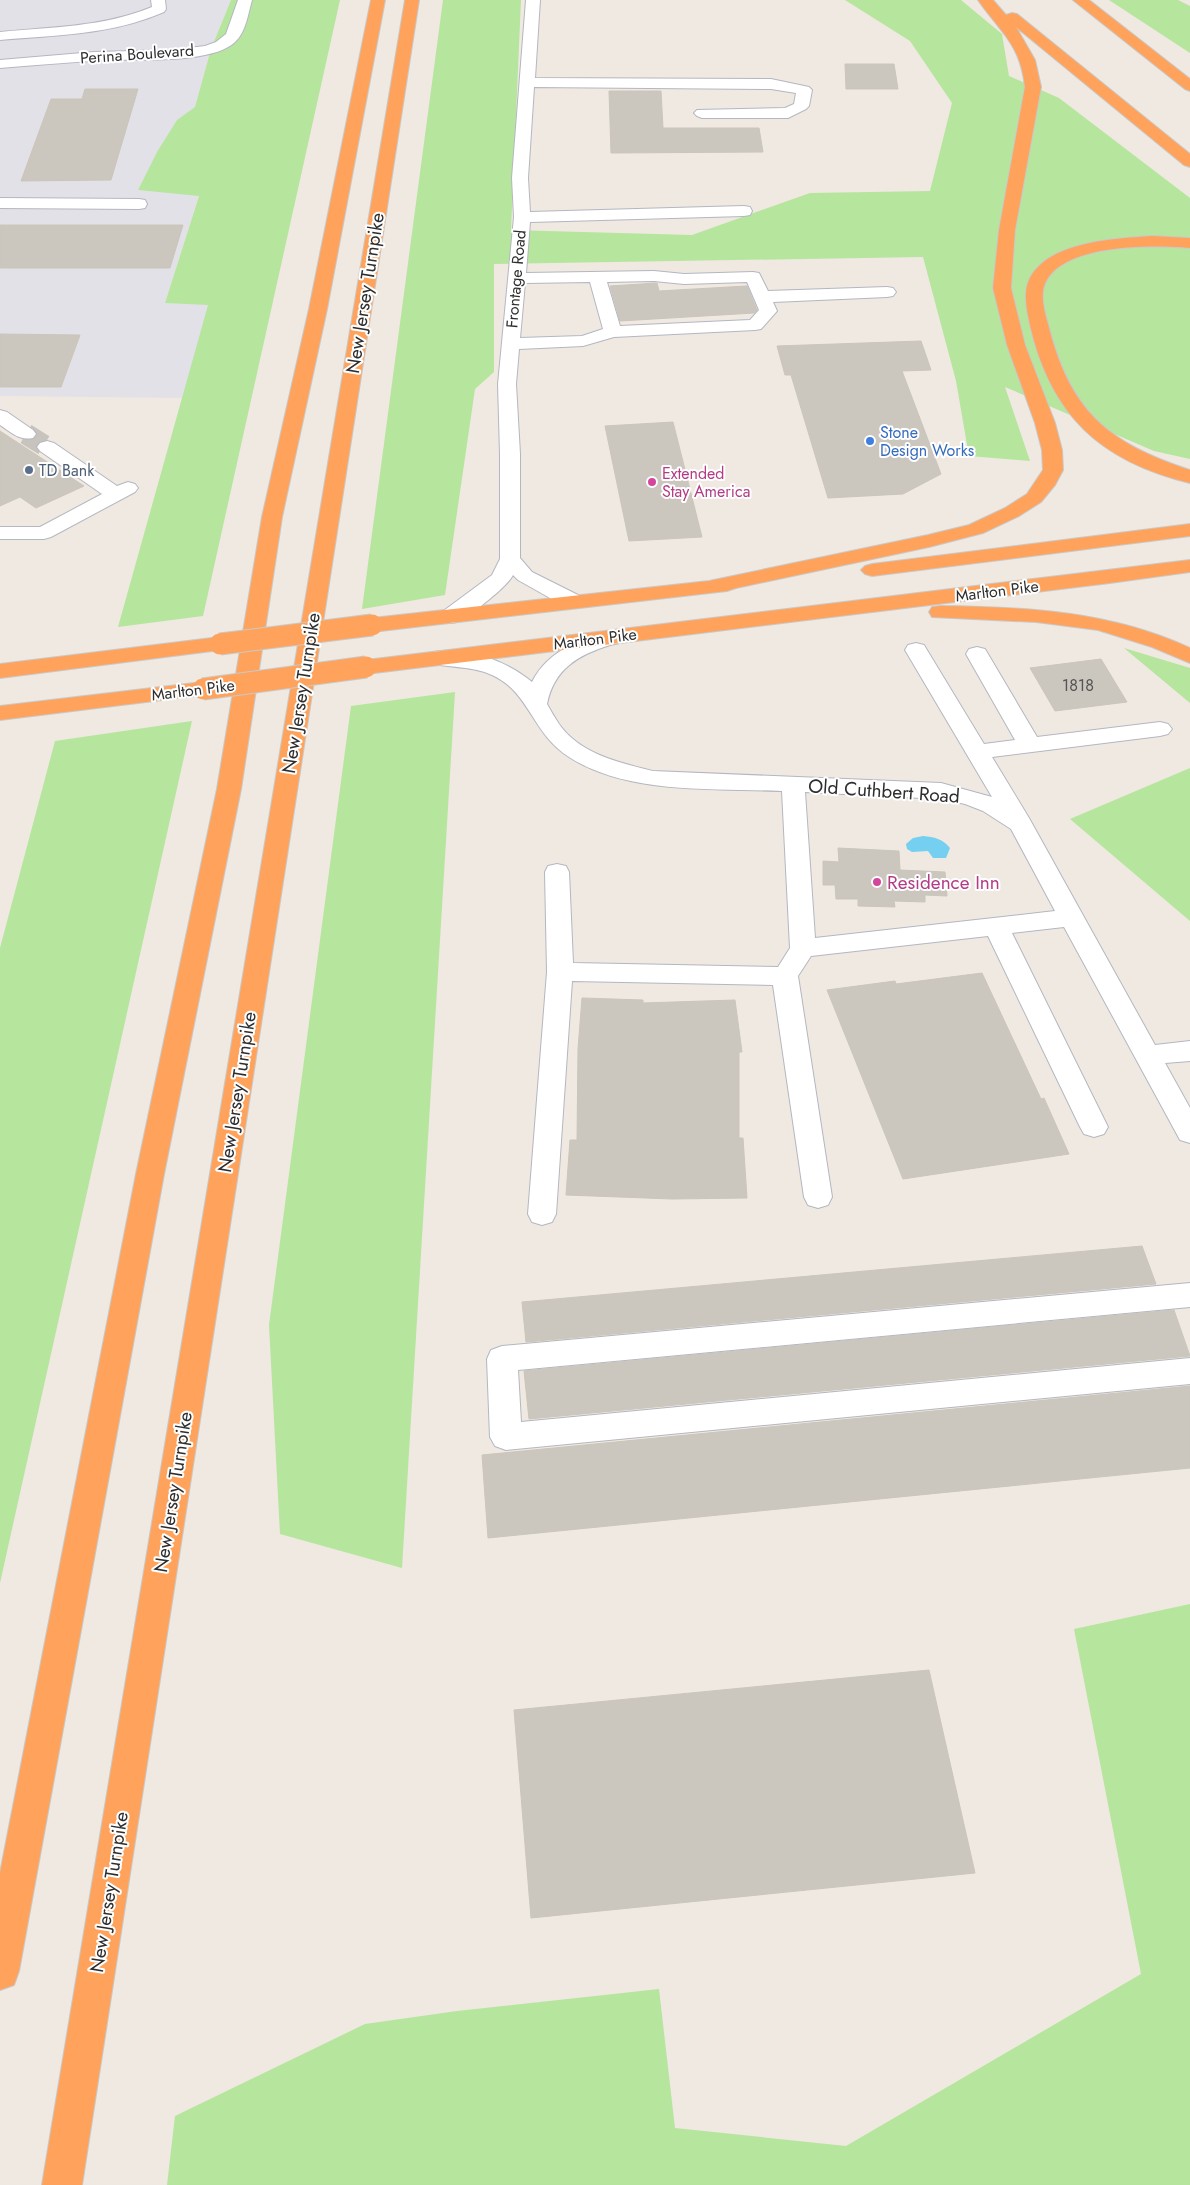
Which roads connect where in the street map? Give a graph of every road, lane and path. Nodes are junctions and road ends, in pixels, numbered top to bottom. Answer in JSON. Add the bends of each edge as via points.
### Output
{"nodes":[{"id":1,"x":158,"y":0,"type":"edge"},
{"id":2,"x":245,"y":0,"type":"edge"},
{"id":3,"x":378,"y":0,"type":"edge"},
{"id":4,"x":412,"y":0,"type":"edge"},
{"id":5,"x":532,"y":0,"type":"edge"},
{"id":6,"x":985,"y":0,"type":"edge"},
{"id":7,"x":991,"y":0,"type":"edge"},
{"id":8,"x":1080,"y":0,"type":"edge"},
{"id":9,"x":1084,"y":0,"type":"edge"},
{"id":10,"x":37,"y":32,"type":"junction"},
{"id":11,"x":0,"y":36,"type":"edge"},
{"id":12,"x":38,"y":61,"type":"junction"},
{"id":13,"x":0,"y":64,"type":"edge"},
{"id":14,"x":1190,"y":70,"type":"edge"},
{"id":15,"x":527,"y":82,"type":"junction"},
{"id":16,"x":1190,"y":86,"type":"edge"},
{"id":17,"x":702,"y":113,"type":"dead end"},
{"id":18,"x":1190,"y":162,"type":"edge"},
{"id":19,"x":0,"y":203,"type":"edge"},
{"id":20,"x":139,"y":204,"type":"dead end"},
{"id":21,"x":744,"y":211,"type":"dead end"},
{"id":22,"x":522,"y":217,"type":"junction"},
{"id":23,"x":1190,"y":243,"type":"edge"},
{"id":24,"x":597,"y":277,"type":"junction"},
{"id":25,"x":516,"y":278,"type":"junction"},
{"id":26,"x":887,"y":292,"type":"dead end"},
{"id":27,"x":762,"y":297,"type":"junction"},
{"id":28,"x":613,"y":332,"type":"junction"},
{"id":29,"x":510,"y":344,"type":"junction"},
{"id":30,"x":0,"y":416,"type":"edge"},
{"id":31,"x":26,"y":434,"type":"tunnel mouth"},
{"id":32,"x":47,"y":447,"type":"tunnel mouth"},
{"id":33,"x":1190,"y":477,"type":"edge"},
{"id":34,"x":1190,"y":530,"type":"edge"},
{"id":35,"x":0,"y":533,"type":"edge"},
{"id":36,"x":510,"y":559,"type":"junction"},
{"id":37,"x":1190,"y":566,"type":"edge"},
{"id":38,"x":709,"y":587,"type":"junction"},
{"id":39,"x":574,"y":602,"type":"junction"},
{"id":40,"x":833,"y":610,"type":"junction"},
{"id":41,"x":450,"y":617,"type":"junction"},
{"id":42,"x":622,"y":636,"type":"junction"},
{"id":43,"x":916,"y":650,"type":"dead end"},
{"id":44,"x":977,"y":654,"type":"dead end"},
{"id":45,"x":1190,"y":656,"type":"edge"},
{"id":46,"x":437,"y":658,"type":"junction"},
{"id":47,"x":0,"y":670,"type":"edge"},
{"id":48,"x":536,"y":704,"type":"junction"},
{"id":49,"x":0,"y":713,"type":"edge"},
{"id":50,"x":1160,"y":729,"type":"dead end"},
{"id":51,"x":1030,"y":745,"type":"junction"},
{"id":52,"x":977,"y":752,"type":"junction"},
{"id":53,"x":793,"y":784,"type":"junction"},
{"id":54,"x":1020,"y":824,"type":"junction"},
{"id":55,"x":557,"y":872,"type":"dead end"},
{"id":56,"x":1072,"y":918,"type":"junction"},
{"id":57,"x":996,"y":926,"type":"junction"},
{"id":58,"x":803,"y":948,"type":"junction"},
{"id":59,"x":560,"y":972,"type":"junction"},
{"id":60,"x":785,"y":976,"type":"junction"},
{"id":61,"x":1190,"y":1051,"type":"edge"},
{"id":62,"x":1147,"y":1055,"type":"junction"},
{"id":63,"x":1094,"y":1127,"type":"dead end"},
{"id":64,"x":1190,"y":1133,"type":"edge"},
{"id":65,"x":818,"y":1197,"type":"dead end"},
{"id":66,"x":542,"y":1214,"type":"dead end"},
{"id":67,"x":1181,"y":1296,"type":"edge"},
{"id":68,"x":1190,"y":1371,"type":"edge"},
{"id":69,"x":0,"y":1972,"type":"edge"},
{"id":70,"x":62,"y":2185,"type":"edge"}],
"edges":[{"from":1,"to":10,"type":"street","via":[[159,8],[133,20]]},
{"from":2,"to":12,"type":"street","name":"Perina Boulevard","via":[[230,39],[220,46],[172,54]]},
{"from":3,"to":69,"type":"highway","via":[[318,308],[272,517],[229,789],[150,1174]]},
{"from":4,"to":70,"type":"highway","name":"New Jersey Turnpike"},
{"from":5,"to":15,"type":"street","name":"Frontage Road"},
{"from":6,"to":38,"type":"highway","via":[[1023,48],[1032,74],[1033,87],[1007,230],[1002,288],[1016,345],[1045,423],[1053,470],[1034,498],[976,528],[929,541]]},
{"from":7,"to":18,"type":"highway"},
{"from":8,"to":16,"type":"highway"},
{"from":9,"to":14,"type":"highway"},
{"from":10,"to":11,"type":"street"},
{"from":10,"to":12,"type":"street"},
{"from":12,"to":13,"type":"street","name":"Perina Boulevard"},
{"from":15,"to":17,"type":"street","via":[[771,84],[804,90],[801,106],[788,113]]},
{"from":15,"to":22,"type":"street","name":"Frontage Road","via":[[520,178]]},
{"from":19,"to":20,"type":"street"},
{"from":21,"to":22,"type":"street"},
{"from":22,"to":25,"type":"street","name":"Frontage Road"},
{"from":23,"to":33,"type":"highway","via":[[1137,241],[1079,252],[1046,268],[1035,282],[1034,301],[1052,373],[1064,396],[1082,419],[1110,442],[1165,469]]},
{"from":24,"to":25,"type":"street"},
{"from":24,"to":27,"type":"street","via":[[753,277]]},
{"from":24,"to":28,"type":"street"},
{"from":25,"to":29,"type":"street","name":"Frontage Road"},
{"from":26,"to":27,"type":"street"},
{"from":27,"to":28,"type":"street","via":[[768,311],[755,325]]},
{"from":28,"to":29,"type":"street","via":[[583,341]]},
{"from":29,"to":36,"type":"street","name":"Frontage Road","via":[[507,384]]},
{"from":30,"to":31,"type":"street"},
{"from":32,"to":35,"type":"street","via":[[122,491],[44,534]]},
{"from":34,"to":38,"type":"highway","name":"Marlton Pike"},
{"from":36,"to":39,"type":"street","via":[[525,576]]},
{"from":36,"to":41,"type":"street","name":"Frontage Road","via":[[501,578]]},
{"from":37,"to":40,"type":"highway","name":"Marlton Pike"},
{"from":38,"to":39,"type":"highway","name":"Marlton Pike"},
{"from":39,"to":41,"type":"highway","name":"Marlton Pike"},
{"from":40,"to":42,"type":"highway","name":"Marlton Pike"},
{"from":40,"to":45,"type":"highway","via":[[1054,616],[1133,632],[1168,644]]},
{"from":41,"to":47,"type":"highway","name":"Marlton Pike","bridge":true},
{"from":42,"to":46,"type":"highway","name":"Marlton Pike"},
{"from":42,"to":48,"type":"street","via":[[586,646],[558,663],[544,679]]},
{"from":43,"to":52,"type":"street"},
{"from":44,"to":51,"type":"street"},
{"from":46,"to":48,"type":"street","name":"Old Cuthbert Road","via":[[470,661],[500,670],[523,685]]},
{"from":46,"to":49,"type":"highway","name":"Marlton Pike","bridge":true},
{"from":48,"to":53,"type":"street","name":"Old Cuthbert Road","via":[[547,726],[567,746],[614,769],[653,778]]},
{"from":50,"to":51,"type":"street"},
{"from":51,"to":52,"type":"street"},
{"from":52,"to":54,"type":"street"},
{"from":53,"to":54,"type":"street","name":"Old Cuthbert Road","via":[[941,791],[982,800],[1000,808]]},
{"from":53,"to":58,"type":"street"},
{"from":54,"to":56,"type":"street","name":"Old Cuthbert Road"},
{"from":55,"to":59,"type":"street"},
{"from":56,"to":57,"type":"street"},
{"from":56,"to":62,"type":"street","name":"Old Cuthbert Road"},
{"from":57,"to":58,"type":"street"},
{"from":57,"to":63,"type":"street"},
{"from":58,"to":60,"type":"street"},
{"from":59,"to":60,"type":"street"},
{"from":59,"to":66,"type":"street"},
{"from":60,"to":65,"type":"street"},
{"from":61,"to":62,"type":"street"},
{"from":62,"to":64,"type":"street","name":"Old Cuthbert Road"},
{"from":67,"to":68,"type":"street","via":[[502,1359],[506,1437]]}]}
